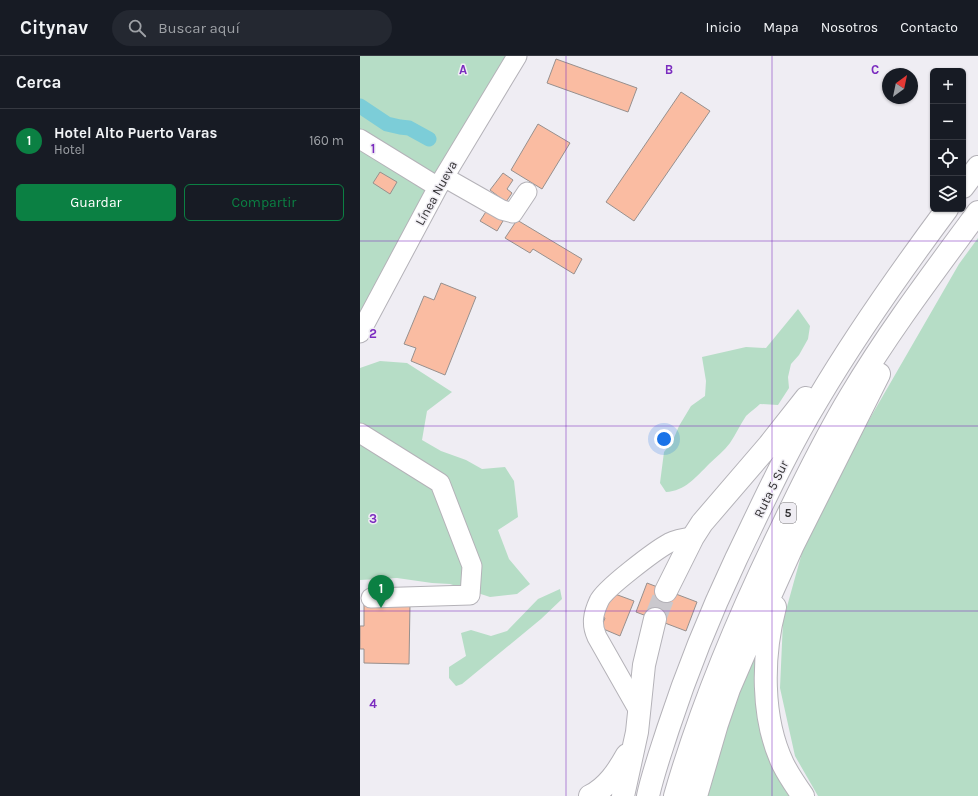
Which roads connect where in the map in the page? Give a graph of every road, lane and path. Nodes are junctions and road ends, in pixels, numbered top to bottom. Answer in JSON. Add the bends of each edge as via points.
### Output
{"nodes":[{"id":1,"x":517,"y":56,"type":"edge"},
{"id":2,"x":360,"y":139,"type":"edge"},
{"id":3,"x":978,"y":167,"type":"edge"},
{"id":4,"x":441,"y":182,"type":"junction"},
{"id":5,"x":966,"y":183,"type":"edge"},
{"id":6,"x":527,"y":192,"type":"dead end"},
{"id":7,"x":945,"y":212,"type":"edge"},
{"id":8,"x":978,"y":212,"type":"edge"},
{"id":9,"x":948,"y":254,"type":"junction"},
{"id":10,"x":872,"y":314,"type":"junction"},
{"id":11,"x":360,"y":333,"type":"edge"},
{"id":12,"x":360,"y":433,"type":"edge"},
{"id":13,"x":693,"y":537,"type":"junction"},
{"id":14,"x":793,"y":545,"type":"junction"},
{"id":15,"x":666,"y":590,"type":"tunnel mouth"},
{"id":16,"x":371,"y":598,"type":"dead end"},
{"id":17,"x":655,"y":619,"type":"tunnel mouth"},
{"id":18,"x":638,"y":721,"type":"junction"},
{"id":19,"x":590,"y":796,"type":"edge"},
{"id":20,"x":623,"y":796,"type":"edge"},
{"id":21,"x":648,"y":796,"type":"edge"},
{"id":22,"x":675,"y":796,"type":"edge"},
{"id":23,"x":696,"y":796,"type":"edge"},
{"id":24,"x":803,"y":796,"type":"edge"}],
"edges":[{"from":1,"to":4,"type":"street","name":"Línea Nueva"},
{"from":2,"to":4,"type":"street"},
{"from":3,"to":5,"type":"highway"},
{"from":4,"to":6,"type":"street","via":[[513,213]]},
{"from":4,"to":11,"type":"street","name":"Línea Nueva"},
{"from":7,"to":10,"type":"highway","name":"Ruta 5 Sur","number":"5"},
{"from":8,"to":9,"type":"highway","name":"Ruta 5 Sur","number":"5"},
{"from":9,"to":14,"type":"highway","via":[[900,333]]},
{"from":9,"to":22,"type":"highway","name":"Ruta 5 Sur","number":"5","via":[[873,360],[812,466],[718,669],[692,738]]},
{"from":10,"to":13,"type":"highway","via":[[769,445],[718,502]]},
{"from":10,"to":21,"type":"highway","name":"Ruta 5 Sur","number":"5","via":[[794,442],[727,578],[690,667]]},
{"from":12,"to":16,"type":"street","via":[[440,484],[472,566],[470,595]]},
{"from":13,"to":15,"type":"highway"},
{"from":13,"to":18,"type":"street","via":[[682,538],[661,547],[611,587],[599,601],[593,618],[597,637]]},
{"from":14,"to":23,"type":"highway","via":[[730,689]]},
{"from":14,"to":24,"type":"highway","via":[[772,619],[766,688],[776,745],[783,764]]},
{"from":17,"to":18,"type":"highway","via":[[644,665]]},
{"from":18,"to":19,"type":"highway","via":[[629,751],[615,774],[607,784]]},
{"from":18,"to":20,"type":"highway"}]}
